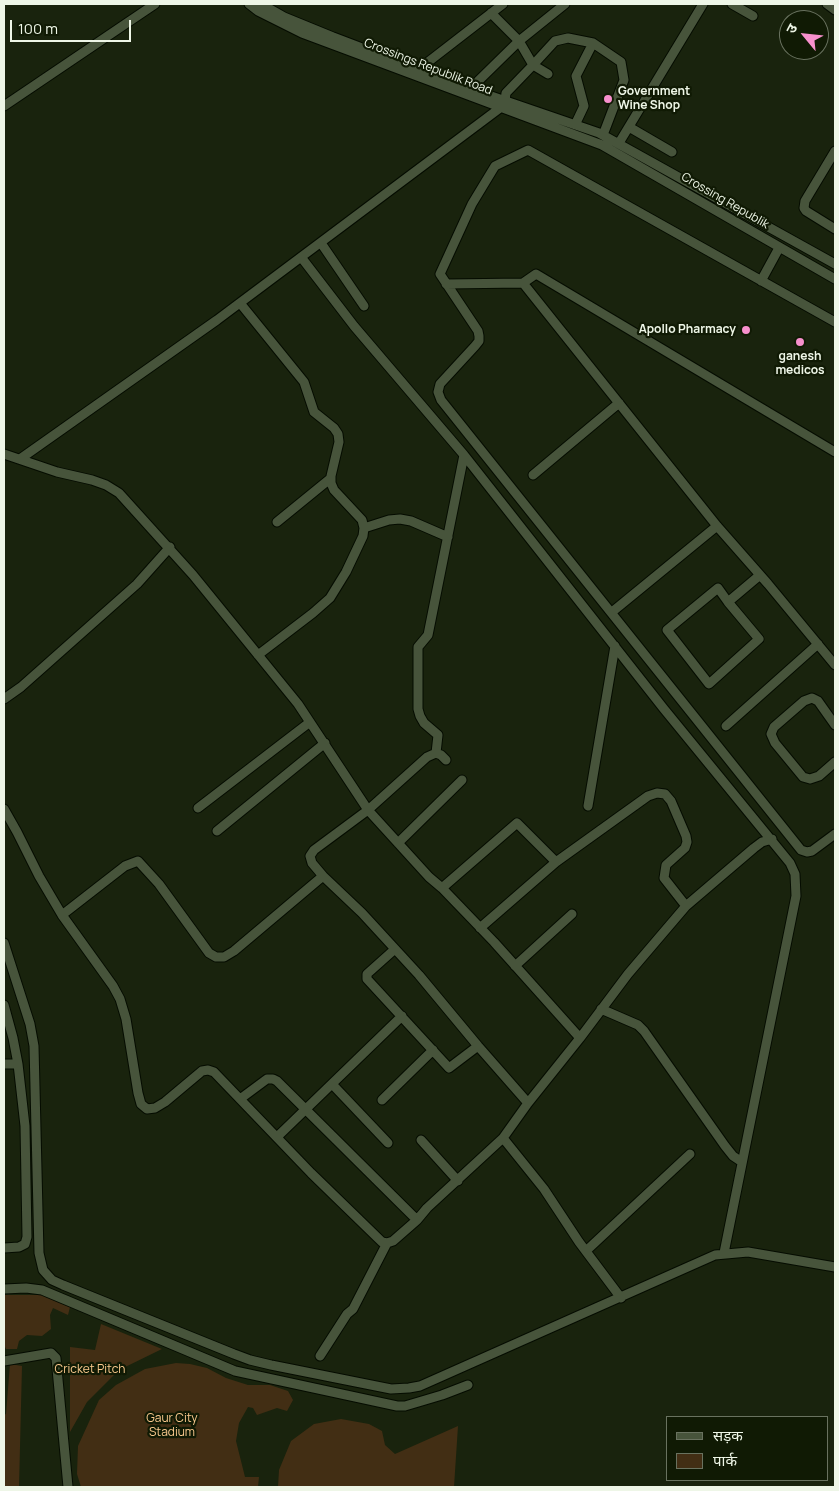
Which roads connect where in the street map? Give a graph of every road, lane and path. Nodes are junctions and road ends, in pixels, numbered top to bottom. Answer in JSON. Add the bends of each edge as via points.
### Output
{"nodes":[{"id":1,"x":155,"y":4,"type":"edge"},
{"id":2,"x":248,"y":4,"type":"edge"},
{"id":3,"x":261,"y":4,"type":"edge"},
{"id":4,"x":503,"y":4,"type":"edge"},
{"id":5,"x":565,"y":4,"type":"edge"},
{"id":6,"x":703,"y":4,"type":"edge"},
{"id":7,"x":732,"y":4,"type":"edge"},
{"id":8,"x":827,"y":4,"type":"edge"},
{"id":9,"x":835,"y":10,"type":"edge"},
{"id":10,"x":491,"y":13,"type":"junction"},
{"id":11,"x":754,"y":16,"type":"dead end"},
{"id":12,"x":519,"y":41,"type":"junction"},
{"id":13,"x":593,"y":44,"type":"junction"},
{"id":14,"x":533,"y":65,"type":"junction"},
{"id":15,"x":419,"y":69,"type":"junction"},
{"id":16,"x":548,"y":74,"type":"dead end"},
{"id":17,"x":470,"y":89,"type":"junction"},
{"id":18,"x":502,"y":104,"type":"junction"},
{"id":19,"x":4,"y":106,"type":"edge"},
{"id":20,"x":575,"y":124,"type":"junction"},
{"id":21,"x":629,"y":127,"type":"junction"},
{"id":22,"x":603,"y":135,"type":"junction"},
{"id":23,"x":611,"y":144,"type":"junction"},
{"id":24,"x":835,"y":151,"type":"edge"},
{"id":25,"x":672,"y":152,"type":"dead end"},
{"id":26,"x":835,"y":229,"type":"edge"},
{"id":27,"x":321,"y":243,"type":"junction"},
{"id":28,"x":779,"y":248,"type":"junction"},
{"id":29,"x":301,"y":257,"type":"junction"},
{"id":30,"x":835,"y":264,"type":"edge"},
{"id":31,"x":835,"y":279,"type":"edge"},
{"id":32,"x":761,"y":281,"type":"junction"},
{"id":33,"x":522,"y":282,"type":"junction"},
{"id":34,"x":446,"y":284,"type":"junction"},
{"id":35,"x":240,"y":303,"type":"junction"},
{"id":36,"x":364,"y":306,"type":"dead end"},
{"id":37,"x":835,"y":322,"type":"edge"},
{"id":38,"x":619,"y":403,"type":"junction"},
{"id":39,"x":835,"y":452,"type":"edge"},
{"id":40,"x":4,"y":454,"type":"edge"},
{"id":41,"x":464,"y":455,"type":"junction"},
{"id":42,"x":20,"y":459,"type":"junction"},
{"id":43,"x":533,"y":475,"type":"dead end"},
{"id":44,"x":331,"y":478,"type":"junction"},
{"id":45,"x":277,"y":522,"type":"dead end"},
{"id":46,"x":717,"y":526,"type":"junction"},
{"id":47,"x":364,"y":528,"type":"junction"},
{"id":48,"x":448,"y":537,"type":"junction"},
{"id":49,"x":170,"y":548,"type":"junction"},
{"id":50,"x":760,"y":575,"type":"junction"},
{"id":51,"x":728,"y":602,"type":"junction"},
{"id":52,"x":612,"y":612,"type":"junction"},
{"id":53,"x":818,"y":644,"type":"junction"},
{"id":54,"x":615,"y":646,"type":"junction"},
{"id":55,"x":258,"y":655,"type":"junction"},
{"id":56,"x":835,"y":665,"type":"edge"},
{"id":57,"x":4,"y":699,"type":"edge"},
{"id":58,"x":310,"y":722,"type":"junction"},
{"id":59,"x":835,"y":725,"type":"edge"},
{"id":60,"x":726,"y":726,"type":"dead end"},
{"id":61,"x":325,"y":744,"type":"junction"},
{"id":62,"x":436,"y":753,"type":"junction"},
{"id":63,"x":446,"y":760,"type":"dead end"},
{"id":64,"x":835,"y":762,"type":"edge"},
{"id":65,"x":462,"y":780,"type":"dead end"},
{"id":66,"x":588,"y":806,"type":"dead end"},
{"id":67,"x":198,"y":808,"type":"dead end"},
{"id":68,"x":4,"y":809,"type":"edge"},
{"id":69,"x":368,"y":810,"type":"junction"},
{"id":70,"x":217,"y":831,"type":"dead end"},
{"id":71,"x":835,"y":834,"type":"edge"},
{"id":72,"x":772,"y":839,"type":"junction"},
{"id":73,"x":398,"y":843,"type":"junction"},
{"id":74,"x":556,"y":862,"type":"junction"},
{"id":75,"x":323,"y":876,"type":"junction"},
{"id":76,"x":442,"y":888,"type":"junction"},
{"id":77,"x":686,"y":906,"type":"junction"},
{"id":78,"x":572,"y":914,"type":"dead end"},
{"id":79,"x":62,"y":915,"type":"junction"},
{"id":80,"x":480,"y":928,"type":"junction"},
{"id":81,"x":4,"y":943,"type":"edge"},
{"id":82,"x":395,"y":949,"type":"junction"},
{"id":83,"x":515,"y":966,"type":"junction"},
{"id":84,"x":4,"y":1005,"type":"edge"},
{"id":85,"x":601,"y":1009,"type":"junction"},
{"id":86,"x":402,"y":1016,"type":"junction"},
{"id":87,"x":580,"y":1038,"type":"junction"},
{"id":88,"x":478,"y":1046,"type":"junction"},
{"id":89,"x":432,"y":1050,"type":"junction"},
{"id":90,"x":4,"y":1064,"type":"edge"},
{"id":91,"x":18,"y":1064,"type":"junction"},
{"id":92,"x":332,"y":1084,"type":"junction"},
{"id":93,"x":240,"y":1099,"type":"junction"},
{"id":94,"x":382,"y":1100,"type":"dead end"},
{"id":95,"x":528,"y":1103,"type":"junction"},
{"id":96,"x":306,"y":1109,"type":"junction"},
{"id":97,"x":277,"y":1137,"type":"junction"},
{"id":98,"x":503,"y":1138,"type":"junction"},
{"id":99,"x":421,"y":1140,"type":"dead end"},
{"id":100,"x":388,"y":1143,"type":"dead end"},
{"id":101,"x":690,"y":1154,"type":"dead end"},
{"id":102,"x":742,"y":1162,"type":"junction"},
{"id":103,"x":458,"y":1181,"type":"junction"},
{"id":104,"x":417,"y":1220,"type":"junction"},
{"id":105,"x":387,"y":1243,"type":"junction"},
{"id":106,"x":4,"y":1248,"type":"edge"},
{"id":107,"x":586,"y":1250,"type":"junction"},
{"id":108,"x":724,"y":1253,"type":"junction"},
{"id":109,"x":835,"y":1267,"type":"edge"},
{"id":110,"x":4,"y":1289,"type":"edge"},
{"id":111,"x":621,"y":1298,"type":"junction"},
{"id":112,"x":320,"y":1356,"type":"dead end"},
{"id":113,"x":4,"y":1361,"type":"edge"},
{"id":114,"x":468,"y":1385,"type":"dead end"},
{"id":115,"x":68,"y":1487,"type":"edge"}],
"edges":[{"from":1,"to":19,"type":"street"},
{"from":2,"to":18,"type":"street","name":"Crossings Republik Road","via":[[302,33]]},
{"from":3,"to":15,"type":"street","via":[[304,26]]},
{"from":4,"to":10,"type":"street"},
{"from":5,"to":12,"type":"street"},
{"from":6,"to":21,"type":"street"},
{"from":7,"to":11,"type":"street"},
{"from":8,"to":9,"type":"street"},
{"from":10,"to":12,"type":"street"},
{"from":10,"to":15,"type":"street"},
{"from":12,"to":14,"type":"street"},
{"from":12,"to":17,"type":"street"},
{"from":13,"to":14,"type":"street","via":[[568,38],[555,41]]},
{"from":13,"to":20,"type":"street","via":[[576,76],[584,106]]},
{"from":13,"to":22,"type":"street","via":[[621,62],[624,80]]},
{"from":14,"to":16,"type":"street"},
{"from":14,"to":18,"type":"street","via":[[506,93]]},
{"from":15,"to":17,"type":"street"},
{"from":17,"to":18,"type":"street"},
{"from":18,"to":20,"type":"street"},
{"from":18,"to":23,"type":"street","name":"Crossings Republik Road"},
{"from":18,"to":27,"type":"street"},
{"from":20,"to":22,"type":"street"},
{"from":21,"to":23,"type":"street"},
{"from":21,"to":25,"type":"street"},
{"from":22,"to":23,"type":"street"},
{"from":23,"to":28,"type":"street","name":"Crossing Republik"},
{"from":23,"to":30,"type":"street"},
{"from":24,"to":26,"type":"street","via":[[804,208]]},
{"from":27,"to":29,"type":"street"},
{"from":27,"to":36,"type":"street"},
{"from":28,"to":31,"type":"street","name":"Crossing Republik"},
{"from":28,"to":32,"type":"street"},
{"from":29,"to":35,"type":"street"},
{"from":29,"to":41,"type":"street","via":[[354,326]]},
{"from":32,"to":34,"type":"street","via":[[528,150],[495,166],[472,204],[440,274]]},
{"from":32,"to":37,"type":"street"},
{"from":33,"to":34,"type":"street"},
{"from":33,"to":38,"type":"street"},
{"from":33,"to":39,"type":"street","via":[[536,274]]},
{"from":34,"to":52,"type":"street","via":[[479,336],[475,346],[440,384],[439,396]]},
{"from":35,"to":42,"type":"street"},
{"from":35,"to":44,"type":"street","via":[[304,382],[314,412],[338,434]]},
{"from":38,"to":43,"type":"street"},
{"from":38,"to":46,"type":"street"},
{"from":40,"to":42,"type":"street"},
{"from":41,"to":48,"type":"street"},
{"from":41,"to":54,"type":"street"},
{"from":42,"to":49,"type":"street","via":[[106,485],[119,493]]},
{"from":44,"to":45,"type":"street"},
{"from":44,"to":47,"type":"street","via":[[334,490],[362,520]]},
{"from":46,"to":50,"type":"street"},
{"from":46,"to":52,"type":"street"},
{"from":47,"to":48,"type":"street","via":[[400,519]]},
{"from":47,"to":55,"type":"street","via":[[346,572],[330,598]]},
{"from":48,"to":62,"type":"street","via":[[428,635],[418,647],[420,716],[438,735]]},
{"from":49,"to":55,"type":"street"},
{"from":49,"to":57,"type":"street","via":[[137,584],[22,687]]},
{"from":50,"to":51,"type":"street"},
{"from":50,"to":53,"type":"street"},
{"from":51,"to":51,"type":"street","via":[[718,588],[667,630],[709,684],[759,639]]},
{"from":52,"to":71,"type":"street","via":[[801,850],[812,851]]},
{"from":53,"to":56,"type":"street"},
{"from":53,"to":60,"type":"street"},
{"from":54,"to":66,"type":"street"},
{"from":54,"to":72,"type":"street"},
{"from":55,"to":58,"type":"street"},
{"from":58,"to":61,"type":"street"},
{"from":58,"to":67,"type":"street"},
{"from":59,"to":64,"type":"street","via":[[812,698],[804,700],[774,727],[771,734],[803,777],[810,780],[819,776]]},
{"from":61,"to":69,"type":"street"},
{"from":61,"to":70,"type":"street"},
{"from":62,"to":63,"type":"street"},
{"from":62,"to":69,"type":"street"},
{"from":65,"to":73,"type":"street"},
{"from":68,"to":79,"type":"street"},
{"from":69,"to":73,"type":"street"},
{"from":69,"to":75,"type":"street","via":[[314,850],[310,856],[312,863]]},
{"from":72,"to":77,"type":"street","via":[[754,848]]},
{"from":72,"to":102,"type":"street","via":[[795,874],[796,896]]},
{"from":73,"to":76,"type":"street"},
{"from":74,"to":76,"type":"street","via":[[517,823]]},
{"from":74,"to":77,"type":"street","via":[[648,796],[665,794],[671,801],[687,842],[680,855],[666,865],[664,878]]},
{"from":74,"to":80,"type":"street"},
{"from":75,"to":79,"type":"street","via":[[234,951],[216,958],[138,861],[125,866]]},
{"from":75,"to":82,"type":"street"},
{"from":76,"to":80,"type":"street"},
{"from":77,"to":85,"type":"street"},
{"from":78,"to":83,"type":"street"},
{"from":79,"to":93,"type":"street","via":[[120,999],[141,1104],[147,1109],[155,1108],[202,1071],[208,1070],[214,1072]]},
{"from":80,"to":83,"type":"street"},
{"from":81,"to":111,"type":"street","via":[[34,1046],[39,1253],[43,1270],[52,1280],[250,1360],[391,1389],[420,1386]]},
{"from":82,"to":86,"type":"street","via":[[366,976]]},
{"from":82,"to":88,"type":"street"},
{"from":83,"to":87,"type":"street"},
{"from":84,"to":91,"type":"street"},
{"from":85,"to":87,"type":"street"},
{"from":85,"to":102,"type":"street","via":[[638,1025],[644,1031],[725,1146]]},
{"from":86,"to":89,"type":"street"},
{"from":86,"to":92,"type":"street"},
{"from":87,"to":95,"type":"street"},
{"from":88,"to":89,"type":"street","via":[[449,1068]]},
{"from":88,"to":95,"type":"street"},
{"from":89,"to":94,"type":"street"},
{"from":90,"to":91,"type":"street"},
{"from":91,"to":106,"type":"street","via":[[25,1126],[27,1238],[19,1247]]},
{"from":92,"to":96,"type":"street"},
{"from":92,"to":100,"type":"street"},
{"from":93,"to":96,"type":"street","via":[[267,1079],[273,1079]]},
{"from":93,"to":97,"type":"street"},
{"from":95,"to":98,"type":"street"},
{"from":96,"to":97,"type":"street"},
{"from":96,"to":104,"type":"street"},
{"from":97,"to":105,"type":"street","via":[[382,1242]]},
{"from":98,"to":103,"type":"street"},
{"from":98,"to":107,"type":"street","via":[[544,1189]]},
{"from":99,"to":103,"type":"street"},
{"from":101,"to":107,"type":"street"},
{"from":102,"to":108,"type":"street"},
{"from":103,"to":104,"type":"street"},
{"from":104,"to":105,"type":"street"},
{"from":105,"to":112,"type":"street","via":[[353,1309]]},
{"from":107,"to":111,"type":"street"},
{"from":108,"to":109,"type":"street","via":[[748,1252]]},
{"from":108,"to":111,"type":"street"},
{"from":110,"to":114,"type":"street","via":[[42,1290],[234,1371],[397,1406]]},
{"from":113,"to":115,"type":"street","via":[[51,1353],[56,1358]]}]}
